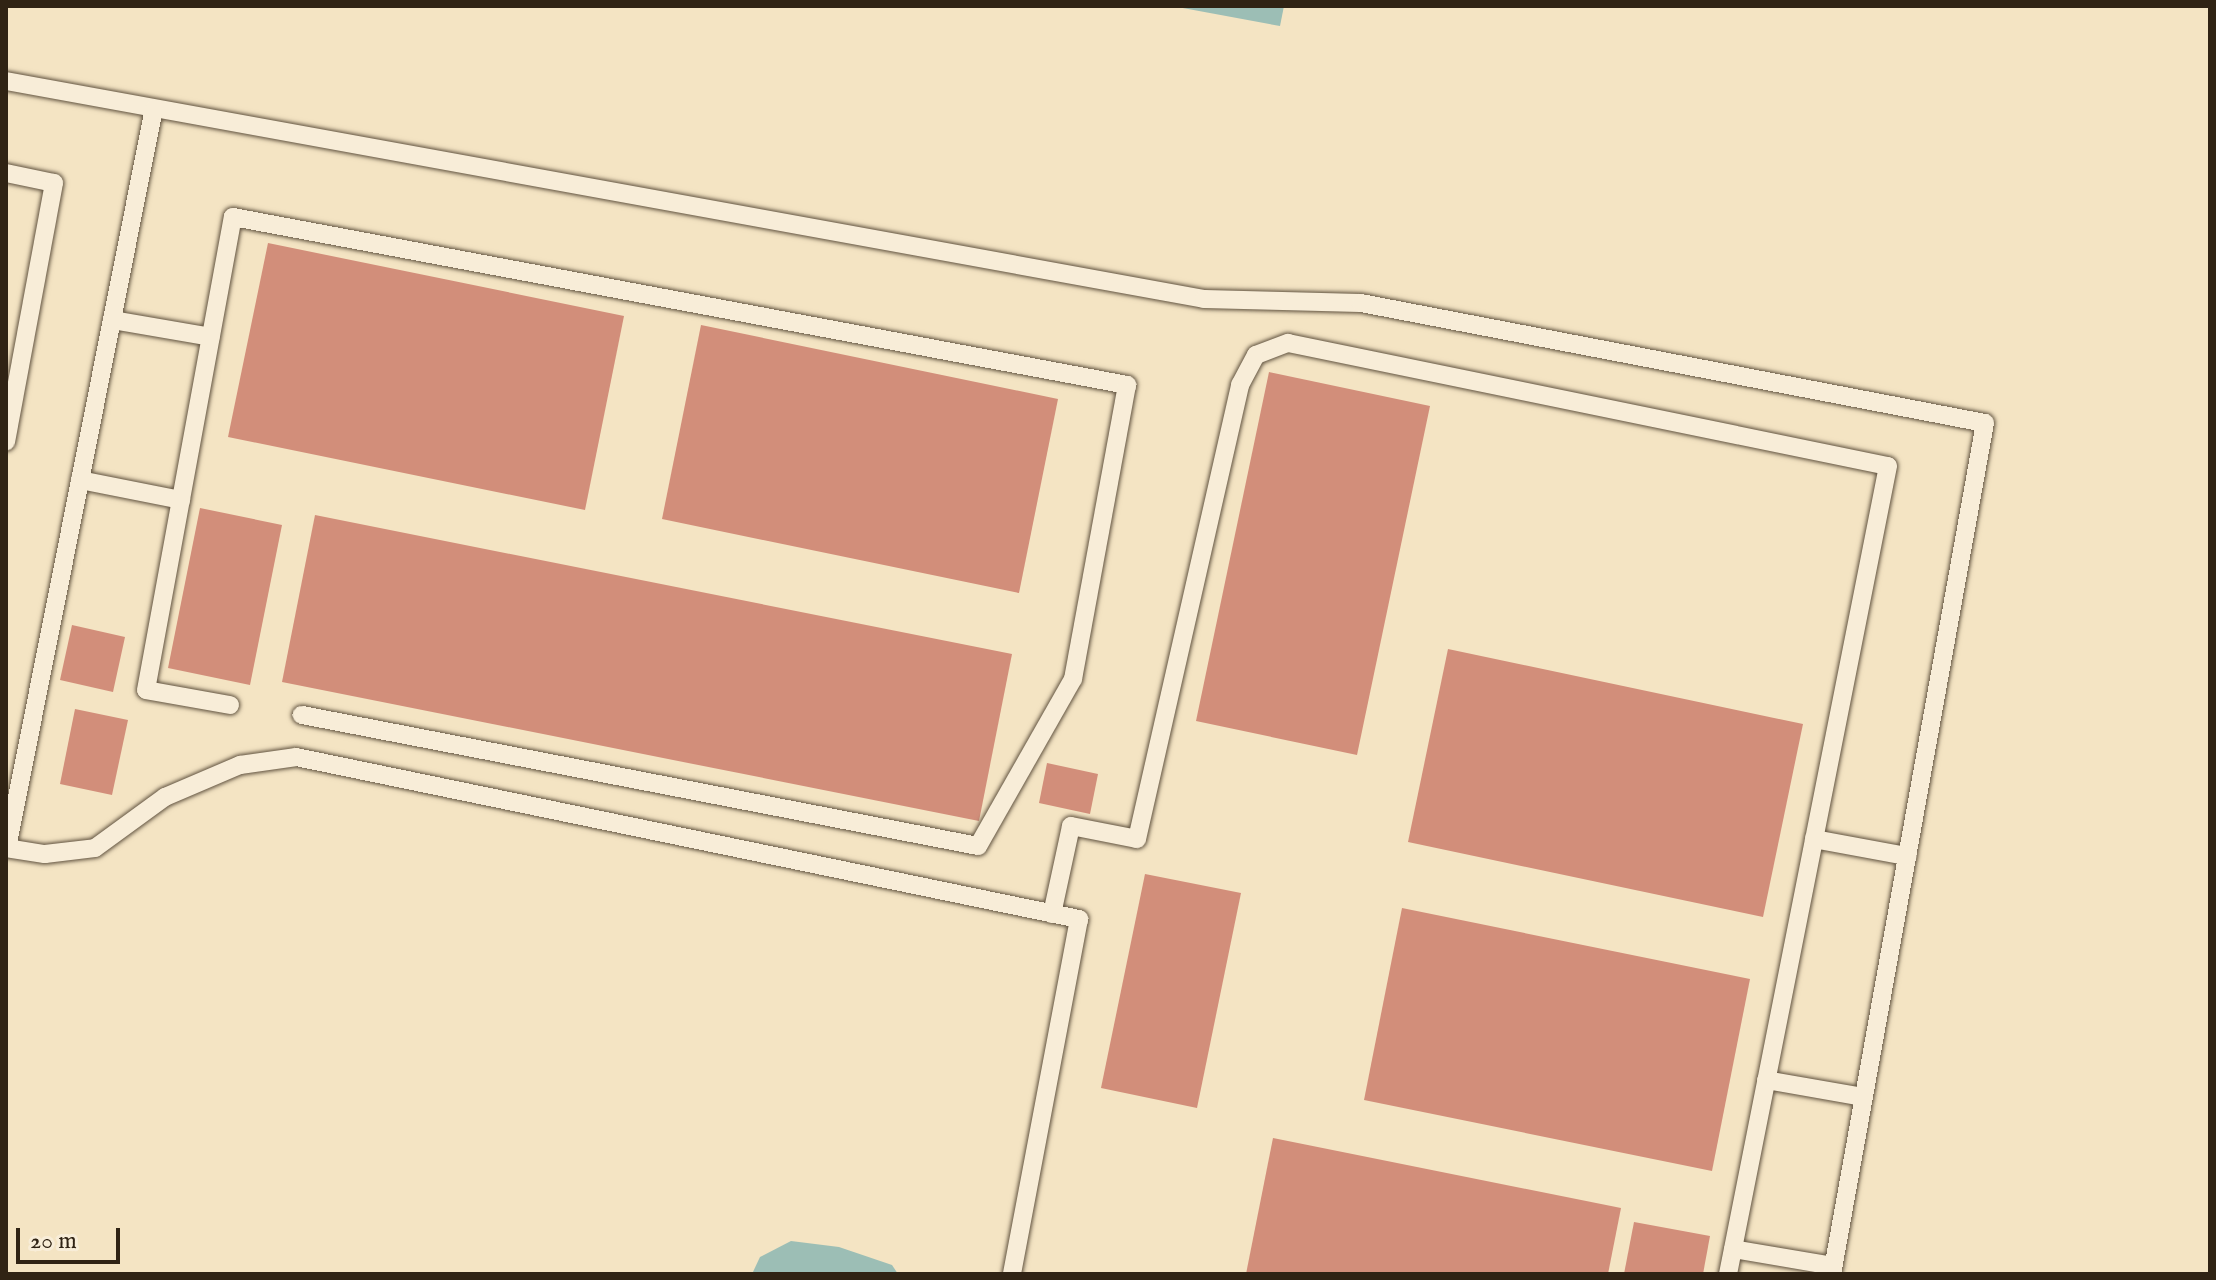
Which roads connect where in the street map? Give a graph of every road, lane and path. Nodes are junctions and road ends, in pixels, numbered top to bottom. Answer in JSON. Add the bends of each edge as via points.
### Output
{"nodes":[{"id":1,"x":6,"y":81,"type":"edge"},
{"id":2,"x":154,"y":108,"type":"junction"},
{"id":3,"x":6,"y":173,"type":"edge"},
{"id":4,"x":112,"y":320,"type":"junction"},
{"id":5,"x":211,"y":337,"type":"junction"},
{"id":6,"x":6,"y":442,"type":"edge"},
{"id":7,"x":80,"y":480,"type":"junction"},
{"id":8,"x":181,"y":500,"type":"junction"},
{"id":9,"x":230,"y":705,"type":"dead end"},
{"id":10,"x":302,"y":715,"type":"dead end"},
{"id":11,"x":1814,"y":839,"type":"junction"},
{"id":12,"x":6,"y":848,"type":"edge"},
{"id":13,"x":1907,"y":856,"type":"junction"},
{"id":14,"x":1052,"y":914,"type":"junction"},
{"id":15,"x":1766,"y":1080,"type":"junction"},
{"id":16,"x":1863,"y":1097,"type":"junction"},
{"id":17,"x":1733,"y":1249,"type":"junction"},
{"id":18,"x":1832,"y":1270,"type":"edge"},
{"id":19,"x":1012,"y":1274,"type":"edge"},
{"id":20,"x":1728,"y":1274,"type":"edge"}],
"edges":[{"from":1,"to":2,"type":"lane"},
{"from":2,"to":4,"type":"lane"},
{"from":2,"to":13,"type":"lane","via":[[1204,299],[1361,303],[1985,423]]},
{"from":3,"to":6,"type":"lane","via":[[54,183]]},
{"from":4,"to":5,"type":"lane"},
{"from":4,"to":7,"type":"lane"},
{"from":5,"to":8,"type":"lane"},
{"from":5,"to":10,"type":"lane","via":[[233,217],[1127,385],[1073,679],[978,846]]},
{"from":7,"to":8,"type":"lane"},
{"from":7,"to":12,"type":"lane"},
{"from":8,"to":9,"type":"lane","via":[[146,690]]},
{"from":11,"to":13,"type":"lane"},
{"from":11,"to":14,"type":"lane","via":[[1888,466],[1288,343],[1256,355],[1240,385],[1137,839],[1071,826]]},
{"from":11,"to":15,"type":"lane"},
{"from":12,"to":14,"type":"lane","via":[[45,854],[95,848],[165,797],[240,765],[296,757]]},
{"from":13,"to":16,"type":"lane"},
{"from":14,"to":19,"type":"lane","via":[[1079,919]]},
{"from":15,"to":16,"type":"lane"},
{"from":15,"to":17,"type":"lane"},
{"from":16,"to":18,"type":"lane"},
{"from":17,"to":18,"type":"lane"},
{"from":17,"to":20,"type":"lane"}]}
